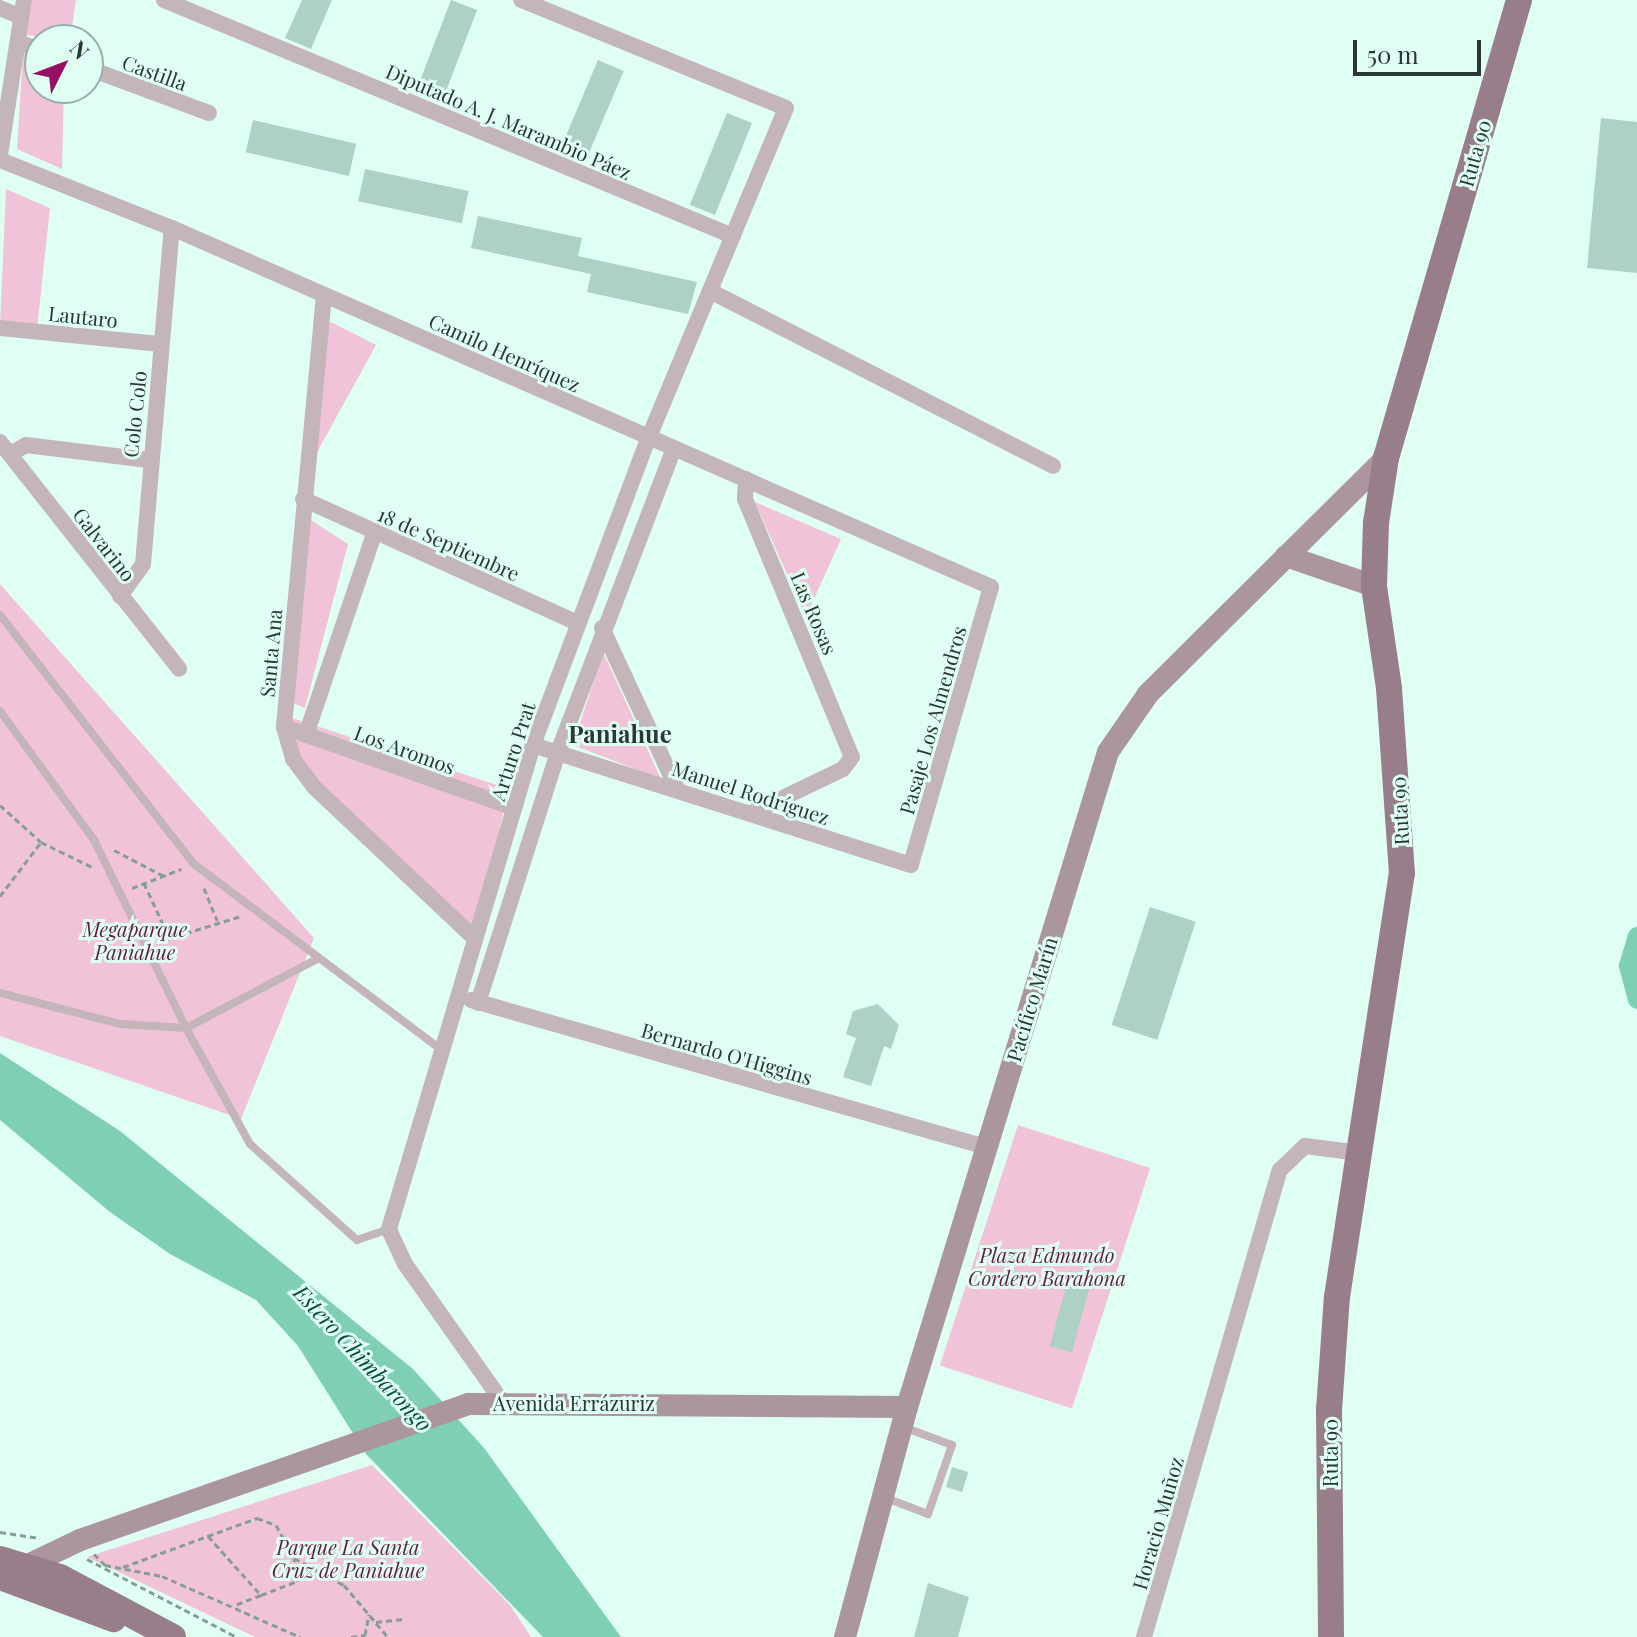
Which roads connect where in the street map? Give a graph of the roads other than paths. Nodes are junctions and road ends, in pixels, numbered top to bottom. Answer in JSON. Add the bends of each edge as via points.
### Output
{"nodes":[{"id":1,"x":24,"y":0,"type":"edge"},
{"id":2,"x":164,"y":0,"type":"edge"},
{"id":3,"x":521,"y":0,"type":"edge"},
{"id":4,"x":1519,"y":0,"type":"edge"},
{"id":5,"x":0,"y":8,"type":"edge"},
{"id":6,"x":21,"y":17,"type":"junction"},
{"id":7,"x":18,"y":42,"type":"junction"},
{"id":8,"x":24,"y":44,"type":"edge"},
{"id":9,"x":104,"y":74,"type":"edge"},
{"id":10,"x":209,"y":113,"type":"dead end"},
{"id":11,"x":0,"y":158,"type":"edge"},
{"id":12,"x":172,"y":228,"type":"junction"},
{"id":13,"x":733,"y":236,"type":"junction"},
{"id":14,"x":710,"y":291,"type":"junction"},
{"id":15,"x":324,"y":295,"type":"junction"},
{"id":16,"x":0,"y":328,"type":"edge"},
{"id":17,"x":161,"y":344,"type":"junction"},
{"id":18,"x":649,"y":437,"type":"junction"},
{"id":19,"x":5,"y":448,"type":"edge"},
{"id":20,"x":674,"y":448,"type":"junction"},
{"id":21,"x":1386,"y":458,"type":"junction"},
{"id":22,"x":148,"y":460,"type":"junction"},
{"id":23,"x":1053,"y":466,"type":"dead end"},
{"id":24,"x":746,"y":479,"type":"junction"},
{"id":25,"x":303,"y":499,"type":"junction"},
{"id":26,"x":375,"y":531,"type":"junction"},
{"id":27,"x":1286,"y":556,"type":"junction"},
{"id":28,"x":1374,"y":586,"type":"junction"},
{"id":29,"x":991,"y":587,"type":"joint"},
{"id":30,"x":120,"y":596,"type":"junction"},
{"id":31,"x":0,"y":615,"type":"edge"},
{"id":32,"x":577,"y":623,"type":"junction"},
{"id":33,"x":602,"y":628,"type":"junction"},
{"id":34,"x":179,"y":669,"type":"dead end"},
{"id":35,"x":0,"y":711,"type":"edge"},
{"id":36,"x":284,"y":727,"type":"junction"},
{"id":37,"x":306,"y":735,"type":"junction"},
{"id":38,"x":533,"y":745,"type":"junction"},
{"id":39,"x":558,"y":752,"type":"junction"},
{"id":40,"x":677,"y":789,"type":"junction"},
{"id":41,"x":514,"y":808,"type":"junction"},
{"id":42,"x":751,"y":813,"type":"junction"},
{"id":43,"x":911,"y":865,"type":"joint"},
{"id":44,"x":474,"y":938,"type":"junction"},
{"id":45,"x":319,"y":958,"type":"junction"},
{"id":46,"x":0,"y":993,"type":"edge"},
{"id":47,"x":458,"y":996,"type":"junction"},
{"id":48,"x":478,"y":1003,"type":"junction"},
{"id":49,"x":186,"y":1028,"type":"junction"},
{"id":50,"x":440,"y":1049,"type":"junction"},
{"id":51,"x":986,"y":1147,"type":"junction"},
{"id":52,"x":1360,"y":1153,"type":"junction"},
{"id":53,"x":389,"y":1229,"type":"junction"},
{"id":54,"x":501,"y":1400,"type":"junction"},
{"id":55,"x":905,"y":1417,"type":"junction"},
{"id":56,"x":885,"y":1497,"type":"junction"},
{"id":57,"x":0,"y":1559,"type":"edge"},
{"id":58,"x":30,"y":1564,"type":"junction"},
{"id":59,"x":0,"y":1577,"type":"edge"},
{"id":60,"x":164,"y":1637,"type":"edge"},
{"id":61,"x":173,"y":1637,"type":"edge"},
{"id":62,"x":845,"y":1637,"type":"edge"},
{"id":63,"x":1144,"y":1637,"type":"edge"},
{"id":64,"x":1331,"y":1637,"type":"edge"}],
"edges":[{"from":1,"to":6,"type":"street"},
{"from":2,"to":13,"type":"street","name":"Diputado A. J. Marambio Páez"},
{"from":3,"to":13,"type":"street","name":"Arturo Prat","via":[[786,108]]},
{"from":4,"to":21,"type":"main road","name":"Ruta 90"},
{"from":5,"to":6,"type":"street"},
{"from":6,"to":7,"type":"street"},
{"from":7,"to":8,"type":"street"},
{"from":7,"to":11,"type":"street"},
{"from":9,"to":10,"type":"street","name":"Castilla"},
{"from":11,"to":12,"type":"street","name":"Camilo Henríquez"},
{"from":12,"to":15,"type":"street","name":"Camilo Henríquez"},
{"from":12,"to":17,"type":"street","name":"Colo Colo"},
{"from":13,"to":14,"type":"street","name":"Arturo Prat"},
{"from":14,"to":18,"type":"street","name":"Arturo Prat"},
{"from":14,"to":23,"type":"street"},
{"from":15,"to":18,"type":"street","name":"Camilo Henríquez"},
{"from":15,"to":25,"type":"street","name":"Santa Ana"},
{"from":16,"to":17,"type":"street","name":"Lautaro"},
{"from":17,"to":22,"type":"street","name":"Colo Colo"},
{"from":18,"to":20,"type":"street","name":"Camilo Henríquez"},
{"from":18,"to":32,"type":"street","name":"Arturo Prat"},
{"from":19,"to":22,"type":"street","via":[[26,445]]},
{"from":19,"to":30,"type":"street","name":"Galvarino"},
{"from":20,"to":24,"type":"street","name":"Camilo Henríquez"},
{"from":20,"to":33,"type":"street"},
{"from":21,"to":27,"type":"street","name":"Pacífico Marín"},
{"from":21,"to":28,"type":"main road","name":"Ruta 90"},
{"from":22,"to":30,"type":"street","name":"Colo Colo","via":[[143,564]]},
{"from":24,"to":29,"type":"street","name":"Camilo Henríquez"},
{"from":24,"to":42,"type":"street","name":"Las Rosas","via":[[745,499],[851,762]]},
{"from":25,"to":26,"type":"street","name":"18 de Septiembre"},
{"from":25,"to":36,"type":"street","name":"Santa Ana"},
{"from":26,"to":32,"type":"street","name":"18 de Septiembre"},
{"from":26,"to":37,"type":"street"},
{"from":27,"to":28,"type":"street"},
{"from":27,"to":51,"type":"street","name":"Pacífico Marín","via":[[1148,694],[1108,752]]},
{"from":28,"to":52,"type":"main road","name":"Ruta 90","via":[[1389,688],[1402,874]]},
{"from":29,"to":43,"type":"street","name":"Pasaje Los Almendros"},
{"from":30,"to":34,"type":"street","name":"Galvarino"},
{"from":31,"to":45,"type":"lane","via":[[194,864]]},
{"from":32,"to":38,"type":"street","name":"Arturo Prat"},
{"from":33,"to":39,"type":"street"},
{"from":33,"to":40,"type":"street"},
{"from":35,"to":49,"type":"lane","via":[[94,840]]},
{"from":36,"to":37,"type":"street","name":"Los Aromos"},
{"from":36,"to":44,"type":"street","name":"Santa Ana","via":[[293,759],[315,788]]},
{"from":37,"to":41,"type":"street","name":"Los Aromos"},
{"from":38,"to":39,"type":"street","name":"Manuel Rodríguez"},
{"from":38,"to":41,"type":"street","name":"Arturo Prat"},
{"from":39,"to":40,"type":"street","name":"Manuel Rodríguez"},
{"from":39,"to":48,"type":"street"},
{"from":40,"to":42,"type":"street","name":"Manuel Rodríguez"},
{"from":41,"to":44,"type":"street","name":"Arturo Prat"},
{"from":42,"to":43,"type":"street","name":"Manuel Rodríguez"},
{"from":44,"to":47,"type":"street","name":"Arturo Prat"},
{"from":45,"to":49,"type":"lane"},
{"from":45,"to":50,"type":"lane"},
{"from":46,"to":49,"type":"lane","via":[[120,1024]]},
{"from":47,"to":48,"type":"street","name":"Bernardo O'Higgins"},
{"from":47,"to":50,"type":"street","name":"Arturo Prat"},
{"from":48,"to":51,"type":"street","name":"Bernardo O'Higgins"},
{"from":49,"to":53,"type":"lane","via":[[250,1144],[357,1240]]},
{"from":50,"to":53,"type":"street","name":"Arturo Prat"},
{"from":51,"to":55,"type":"street","name":"Pacífico Marín"},
{"from":52,"to":63,"type":"street","name":"Horacio Muñoz","via":[[1305,1146],[1280,1170]]},
{"from":52,"to":64,"type":"main road","name":"Ruta 90","via":[[1337,1297],[1329,1410]]},
{"from":53,"to":54,"type":"street","via":[[405,1264]]},
{"from":54,"to":55,"type":"street","name":"Avenida Errázuriz"},
{"from":54,"to":58,"type":"street","name":"Avenida Errázuriz","via":[[469,1404],[71,1544]]},
{"from":55,"to":56,"type":"street","name":"Pacífico Marín"},
{"from":55,"to":56,"type":"lane","via":[[952,1445],[928,1514]]},
{"from":56,"to":62,"type":"street","name":"Pacífico Marín"},
{"from":57,"to":58,"type":"main road"},
{"from":58,"to":59,"type":"main road"},
{"from":58,"to":61,"type":"main road"},
{"from":59,"to":60,"type":"main road"}]}
